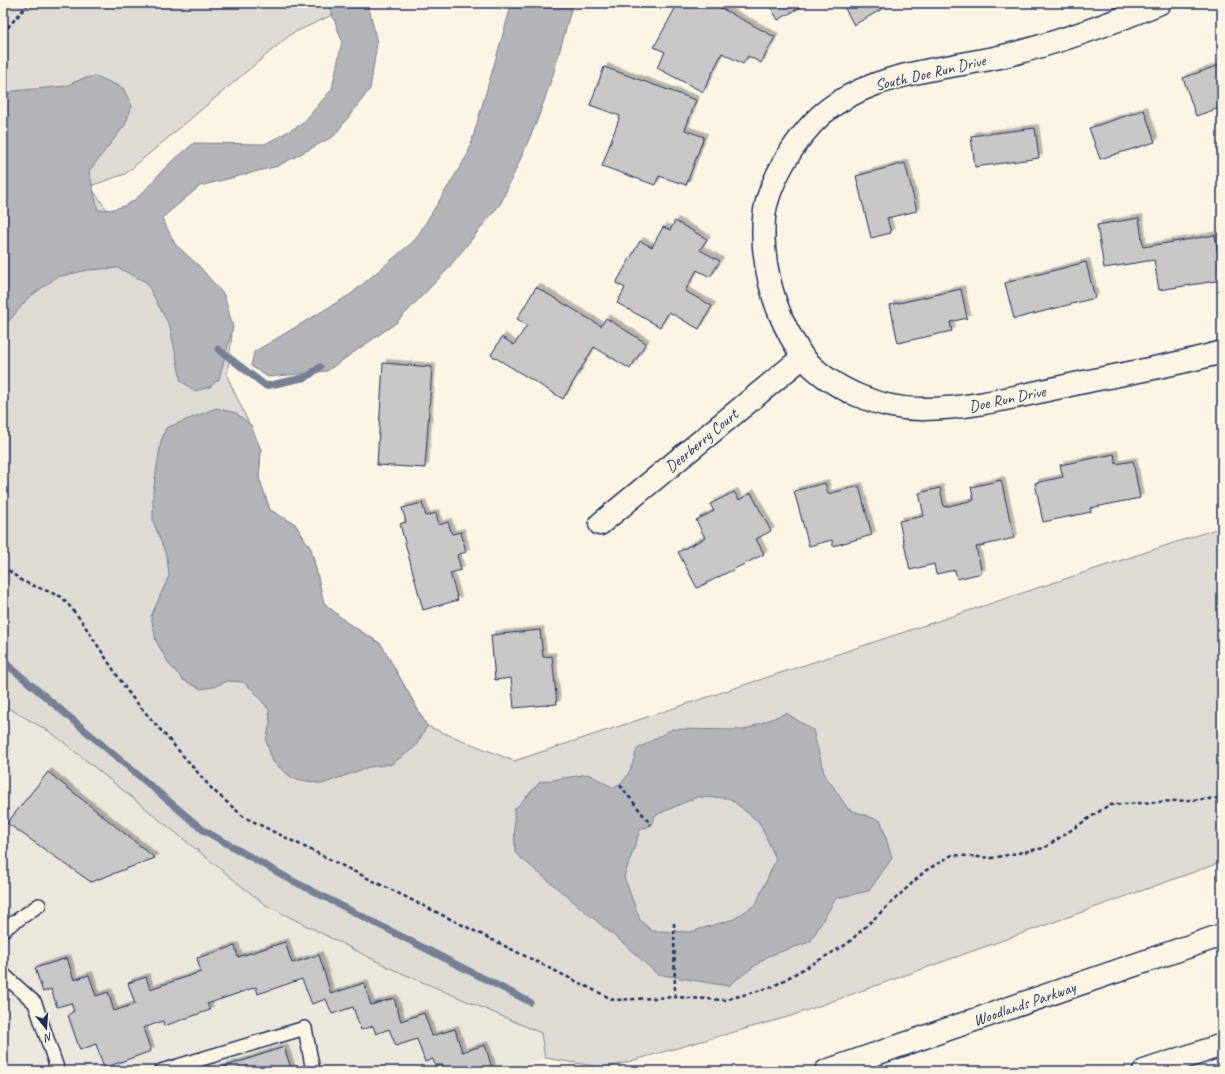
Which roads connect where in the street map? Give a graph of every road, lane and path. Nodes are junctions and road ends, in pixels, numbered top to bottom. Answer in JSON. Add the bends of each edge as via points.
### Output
{"nodes":[{"id":1,"x":30,"y":3,"type":"edge"},
{"id":2,"x":1160,"y":3,"type":"edge"},
{"id":3,"x":3,"y":33,"type":"edge"},
{"id":4,"x":1222,"y":352,"type":"edge"},
{"id":5,"x":803,"y":357,"type":"junction"},
{"id":6,"x":600,"y":524,"type":"dead end"},
{"id":7,"x":3,"y":566,"type":"edge"},
{"id":8,"x":620,"y":785,"type":"dead end"},
{"id":9,"x":1222,"y":798,"type":"edge"},
{"id":10,"x":651,"y":825,"type":"dead end"},
{"id":11,"x":39,"y":905,"type":"dead end"},
{"id":12,"x":674,"y":923,"type":"dead end"},
{"id":13,"x":3,"y":930,"type":"edge"},
{"id":14,"x":1222,"y":935,"type":"edge"},
{"id":15,"x":3,"y":974,"type":"edge"},
{"id":16,"x":675,"y":997,"type":"junction"},
{"id":17,"x":1222,"y":1045,"type":"edge"},
{"id":18,"x":58,"y":1071,"type":"edge"},
{"id":19,"x":161,"y":1071,"type":"edge"},
{"id":20,"x":313,"y":1071,"type":"edge"},
{"id":21,"x":826,"y":1071,"type":"edge"},
{"id":22,"x":1144,"y":1071,"type":"edge"}],
"edges":[{"from":1,"to":3,"type":"path"},
{"from":2,"to":5,"type":"street","name":"South Doe Run Drive","via":[[1055,43],[1005,56],[885,80],[859,90],[832,106],[809,128],[776,177],[766,205],[763,231],[772,293],[781,319]]},
{"from":4,"to":5,"type":"street","name":"Doe Run Drive","via":[[965,407],[920,410],[885,405],[855,394],[827,378]]},
{"from":5,"to":6,"type":"street","name":"Deerberry Court"},
{"from":7,"to":16,"type":"path","via":[[22,581],[62,596],[130,694],[213,790],[244,818],[614,1000]]},
{"from":8,"to":10,"type":"path"},
{"from":9,"to":16,"type":"path","via":[[1109,805],[1044,848],[992,858],[952,855],[925,871],[847,944],[772,987],[725,1000]]},
{"from":11,"to":13,"type":"lane"},
{"from":12,"to":16,"type":"path"},
{"from":14,"to":21,"type":"street","name":"Woodlands Parkway"},
{"from":15,"to":18,"type":"lane","via":[[35,1002]]},
{"from":17,"to":22,"type":"street"},
{"from":19,"to":20,"type":"lane","via":[[304,1028]]}]}
